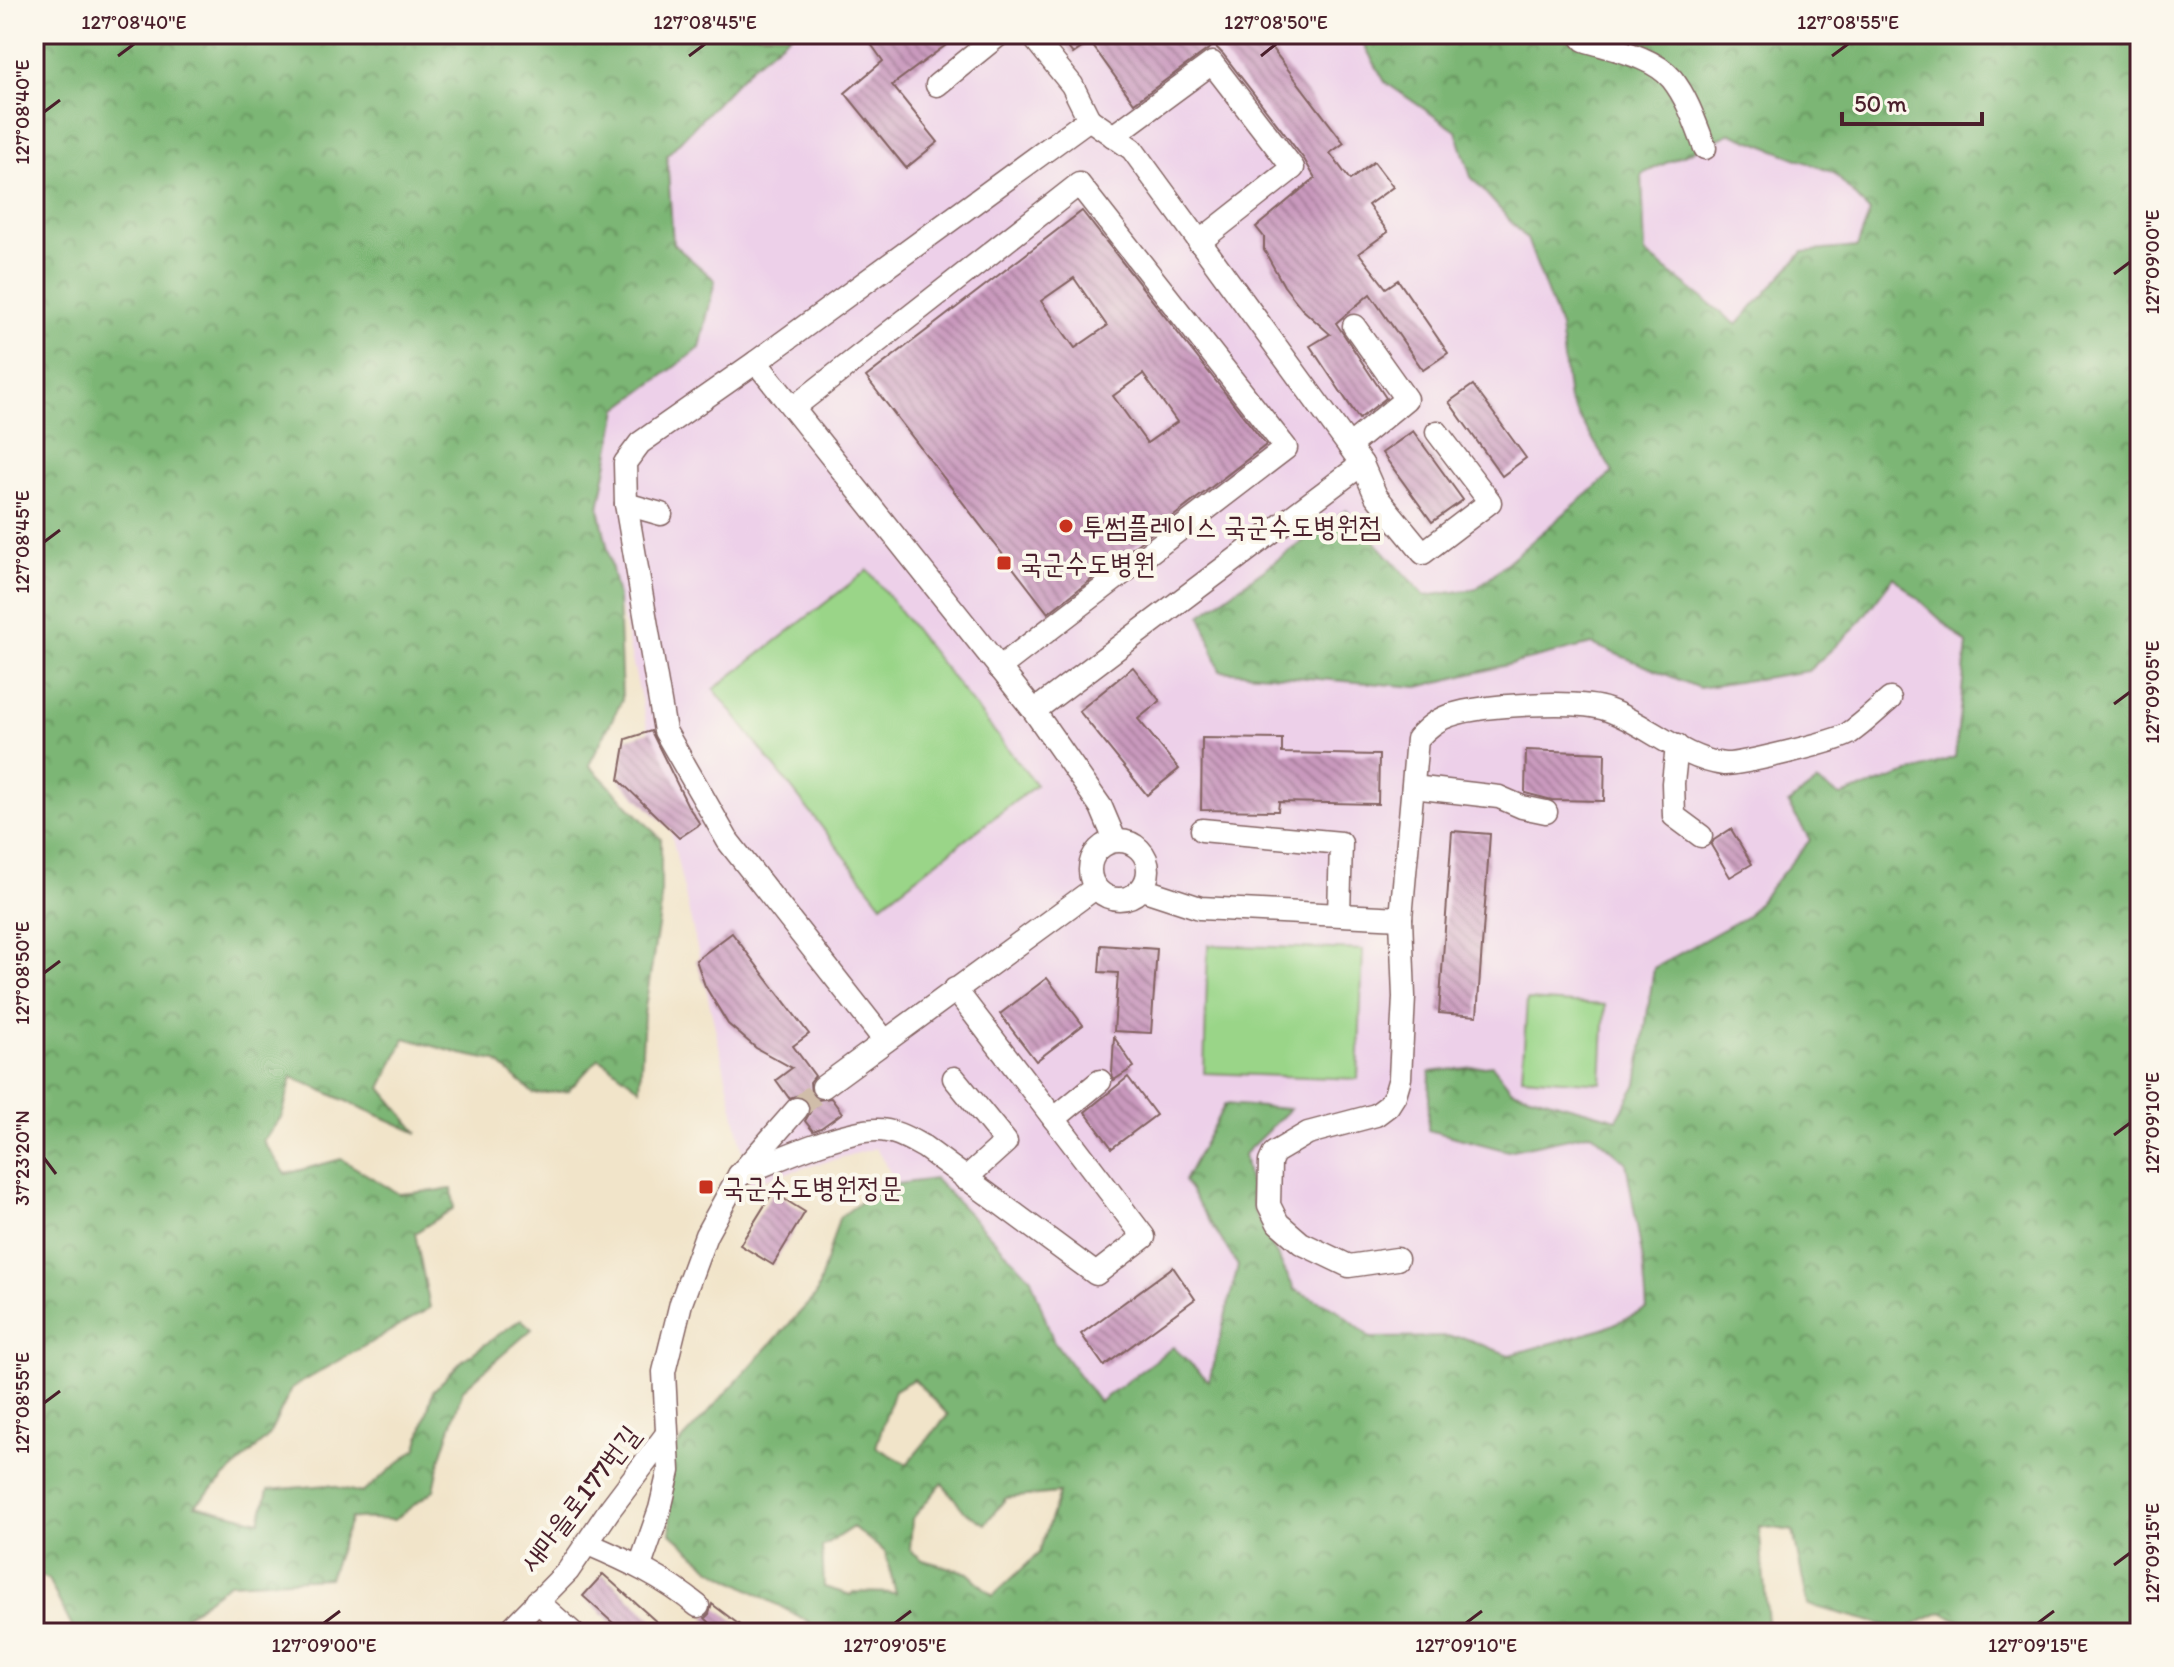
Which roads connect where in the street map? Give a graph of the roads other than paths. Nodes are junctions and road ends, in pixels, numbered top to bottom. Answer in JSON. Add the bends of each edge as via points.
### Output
{"nodes":[{"id":1,"x":1000,"y":34,"type":"edge"},
{"id":2,"x":1031,"y":34,"type":"edge"},
{"id":3,"x":1579,"y":34,"type":"edge"},
{"id":4,"x":937,"y":85,"type":"dead end"},
{"id":5,"x":1089,"y":119,"type":"junction"},
{"id":6,"x":1113,"y":136,"type":"junction"},
{"id":7,"x":1705,"y":148,"type":"dead end"},
{"id":8,"x":1199,"y":242,"type":"junction"},
{"id":9,"x":1354,"y":326,"type":"dead end"},
{"id":10,"x":756,"y":362,"type":"junction"},
{"id":11,"x":793,"y":408,"type":"junction"},
{"id":12,"x":1437,"y":432,"type":"dead end"},
{"id":13,"x":1356,"y":455,"type":"junction"},
{"id":14,"x":626,"y":504,"type":"junction"},
{"id":15,"x":661,"y":514,"type":"dead end"},
{"id":16,"x":999,"y":668,"type":"junction"},
{"id":17,"x":1890,"y":699,"type":"dead end"},
{"id":18,"x":1034,"y":711,"type":"junction"},
{"id":19,"x":1677,"y":746,"type":"junction"},
{"id":20,"x":1413,"y":787,"type":"junction"},
{"id":21,"x":1546,"y":812,"type":"dead end"},
{"id":22,"x":1202,"y":830,"type":"dead end"},
{"id":23,"x":1701,"y":836,"type":"dead end"},
{"id":24,"x":1115,"y":840,"type":"junction"},
{"id":25,"x":1095,"y":888,"type":"junction"},
{"id":26,"x":1142,"y":889,"type":"junction"},
{"id":27,"x":1339,"y":914,"type":"junction"},
{"id":28,"x":1401,"y":918,"type":"junction"},
{"id":29,"x":955,"y":989,"type":"junction"},
{"id":30,"x":885,"y":1041,"type":"junction"},
{"id":31,"x":954,"y":1078,"type":"dead end"},
{"id":32,"x":1100,"y":1081,"type":"dead end"},
{"id":33,"x":823,"y":1087,"type":"tunnel mouth"},
{"id":34,"x":797,"y":1109,"type":"tunnel mouth"},
{"id":35,"x":1054,"y":1119,"type":"junction"},
{"id":36,"x":739,"y":1175,"type":"junction"},
{"id":37,"x":965,"y":1179,"type":"junction"},
{"id":38,"x":1397,"y":1259,"type":"dead end"},
{"id":39,"x":666,"y":1435,"type":"junction"},
{"id":40,"x":588,"y":1544,"type":"junction"},
{"id":41,"x":640,"y":1566,"type":"junction"},
{"id":42,"x":537,"y":1601,"type":"junction"},
{"id":43,"x":698,"y":1606,"type":"dead end"},
{"id":44,"x":507,"y":1633,"type":"edge"},
{"id":45,"x":573,"y":1633,"type":"edge"}],
"edges":[{"from":1,"to":4,"type":"street"},
{"from":2,"to":5,"type":"street","via":[[1072,85]]},
{"from":3,"to":7,"type":"street","via":[[1670,76]]},
{"from":5,"to":6,"type":"street"},
{"from":5,"to":10,"type":"street"},
{"from":6,"to":8,"type":"street","via":[[1132,149]]},
{"from":6,"to":8,"type":"street","via":[[1212,63],[1293,168]]},
{"from":8,"to":13,"type":"street"},
{"from":9,"to":13,"type":"street","via":[[1406,399]]},
{"from":10,"to":11,"type":"street"},
{"from":10,"to":14,"type":"street","via":[[640,443],[625,463]]},
{"from":11,"to":16,"type":"street"},
{"from":11,"to":16,"type":"street","via":[[1079,184],[1286,448]]},
{"from":12,"to":13,"type":"street","via":[[1490,502],[1423,553],[1376,496]]},
{"from":13,"to":18,"type":"street"},
{"from":14,"to":15,"type":"street"},
{"from":14,"to":30,"type":"street","via":[[665,731],[728,841]]},
{"from":16,"to":18,"type":"street"},
{"from":17,"to":19,"type":"street","via":[[1846,735],[1822,744],[1726,764]]},
{"from":18,"to":24,"type":"street","via":[[1101,807]]},
{"from":19,"to":20,"type":"street","via":[[1607,709],[1473,710],[1448,716],[1417,739]]},
{"from":19,"to":23,"type":"street","via":[[1674,816]]},
{"from":20,"to":21,"type":"street","via":[[1499,797]]},
{"from":20,"to":28,"type":"street"},
{"from":22,"to":27,"type":"street","via":[[1341,843]]},
{"from":24,"to":25,"type":"street","via":[[1091,859]]},
{"from":24,"to":26,"type":"street","via":[[1134,844],[1146,857],[1149,868]]},
{"from":25,"to":26,"type":"street","via":[[1122,900]]},
{"from":25,"to":29,"type":"street"},
{"from":26,"to":27,"type":"street","via":[[1200,908]]},
{"from":27,"to":28,"type":"street"},
{"from":28,"to":38,"type":"street","via":[[1404,997],[1395,1095],[1376,1115],[1289,1142],[1274,1153],[1269,1177],[1269,1205],[1278,1223],[1301,1243],[1349,1266]]},
{"from":29,"to":30,"type":"street"},
{"from":29,"to":35,"type":"street"},
{"from":30,"to":33,"type":"street"},
{"from":31,"to":37,"type":"street","via":[[1006,1142]]},
{"from":32,"to":35,"type":"street"},
{"from":34,"to":36,"type":"street"},
{"from":35,"to":37,"type":"street","via":[[1144,1237],[1096,1274]]},
{"from":36,"to":37,"type":"street","via":[[876,1130],[898,1133],[924,1147]]},
{"from":36,"to":39,"type":"street","via":[[706,1235],[681,1303],[664,1372]]},
{"from":39,"to":40,"type":"street","name":"새마을로177번길"},
{"from":39,"to":41,"type":"street","via":[[669,1471]]},
{"from":40,"to":41,"type":"street"},
{"from":40,"to":42,"type":"street","name":"새마을로177번길"},
{"from":41,"to":43,"type":"street"},
{"from":42,"to":44,"type":"street","name":"새마을로177번길"},
{"from":42,"to":45,"type":"street"}]}
